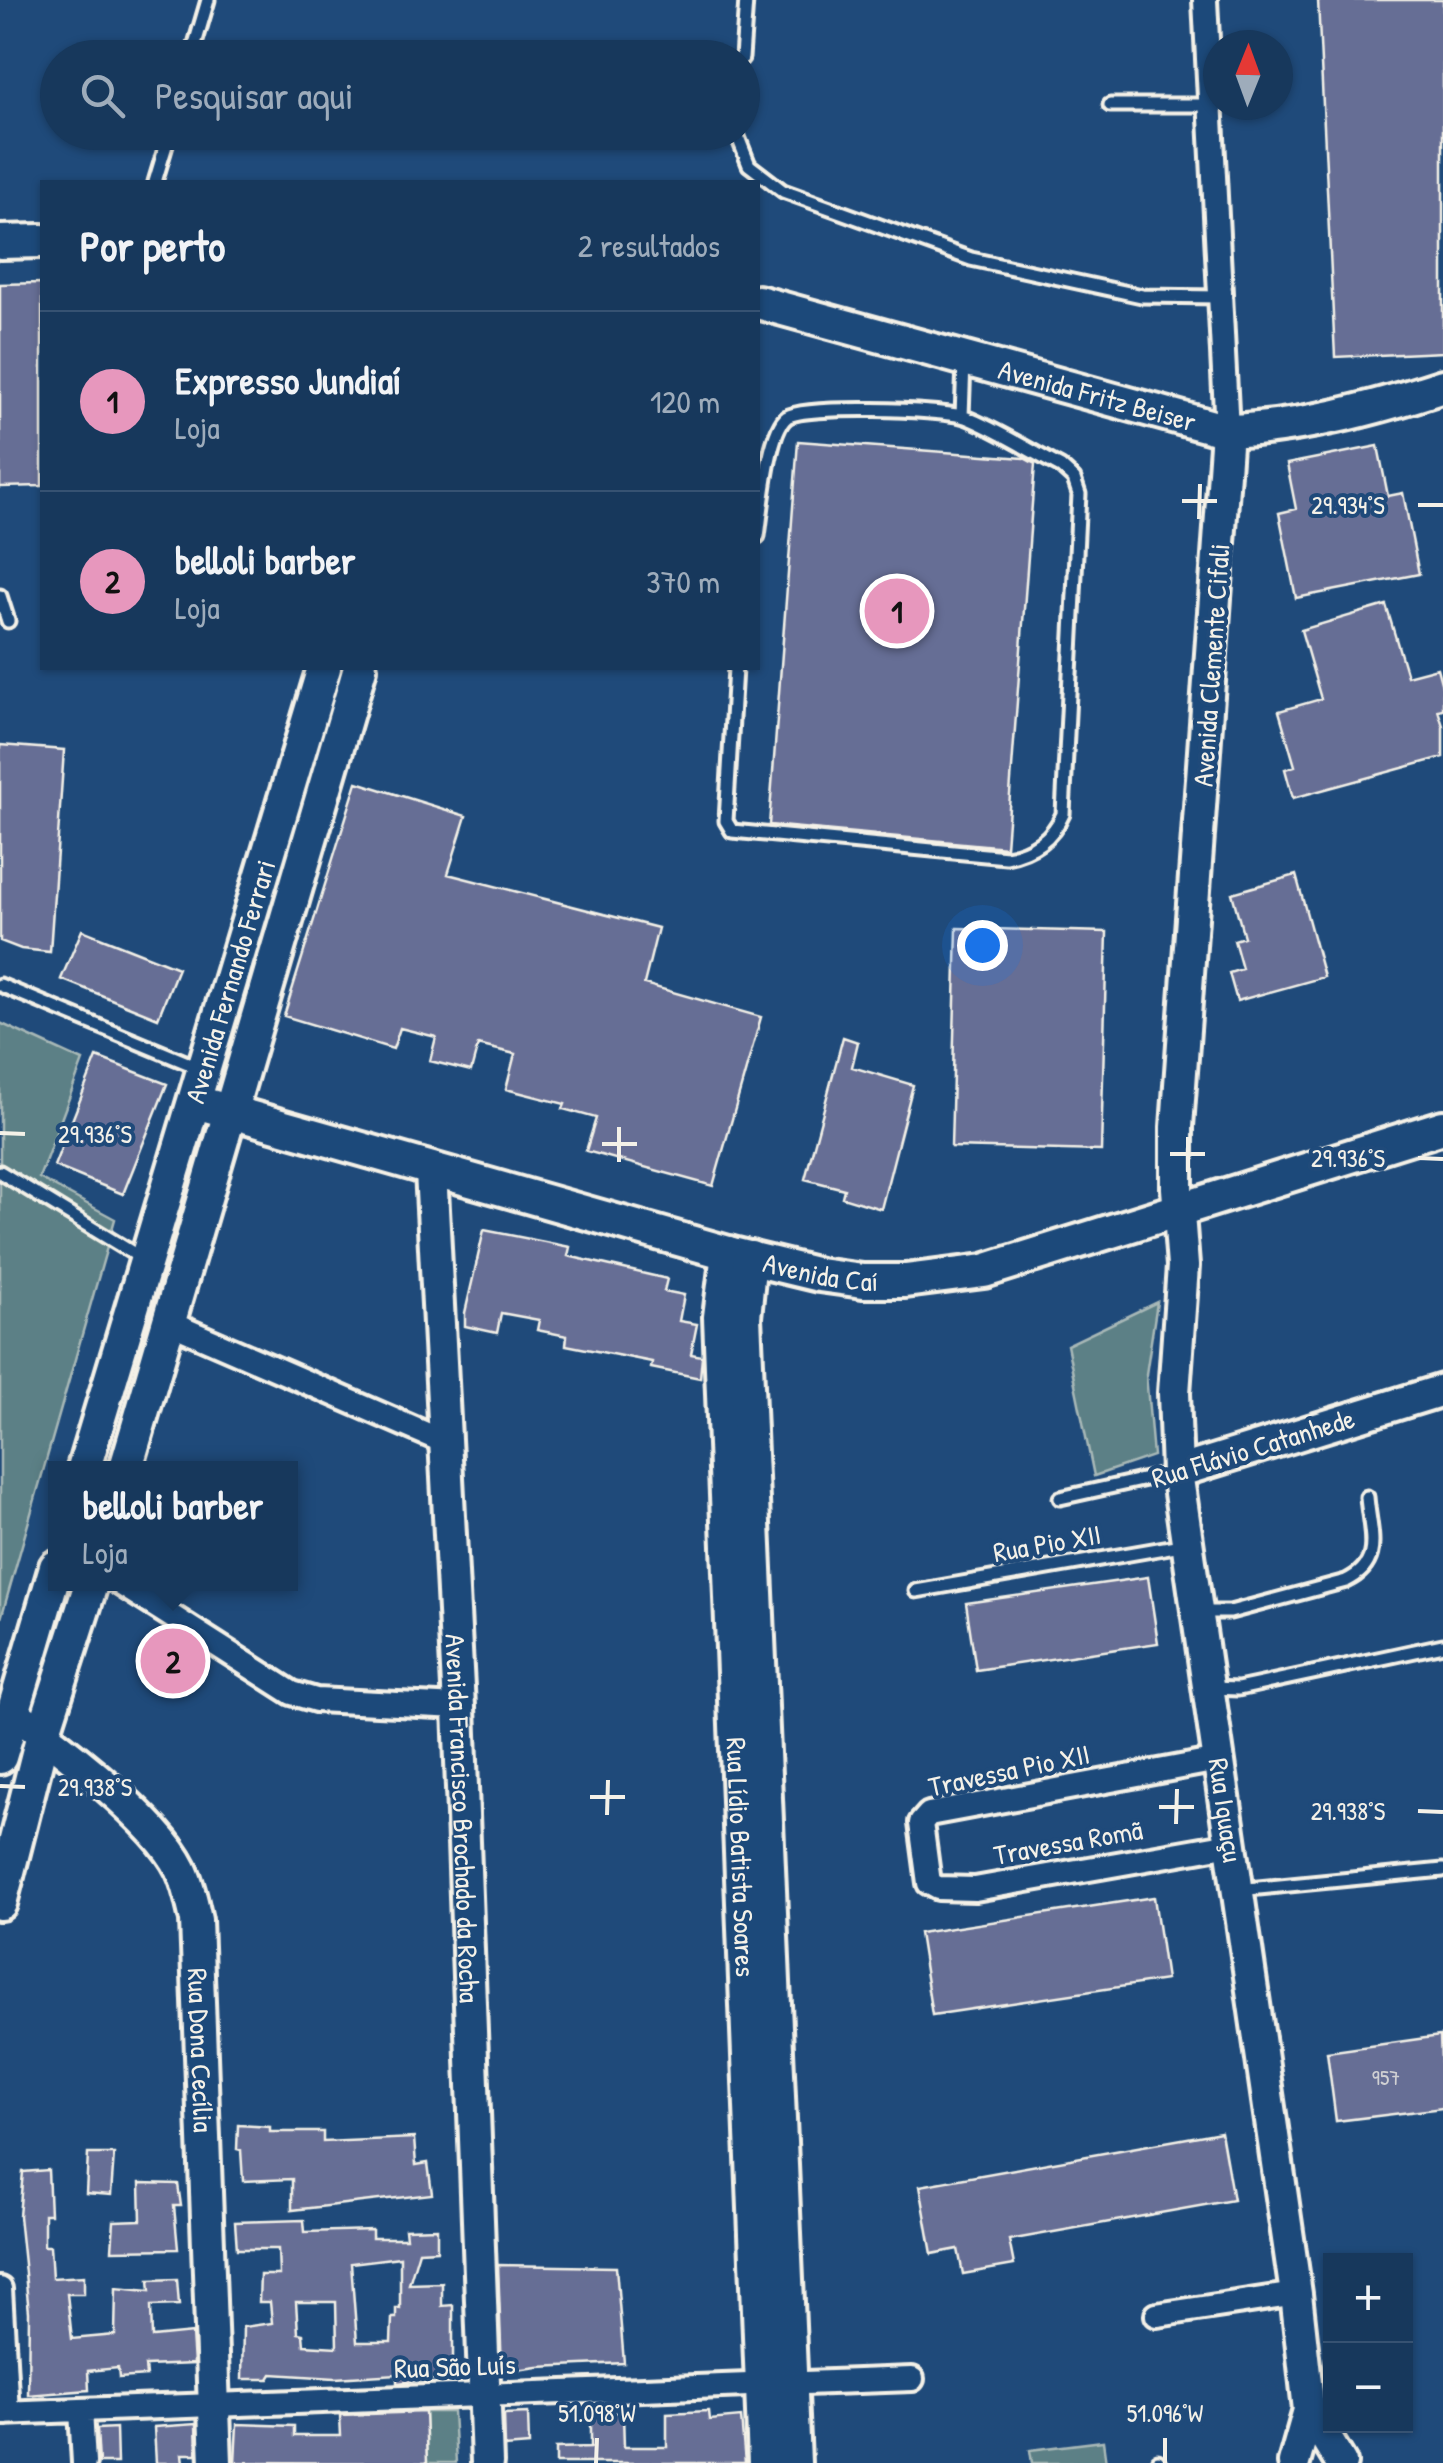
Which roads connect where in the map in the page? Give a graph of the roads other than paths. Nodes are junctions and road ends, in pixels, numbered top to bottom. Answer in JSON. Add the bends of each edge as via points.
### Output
{"nodes":[{"id":1,"x":208,"y":0,"type":"edge"},
{"id":2,"x":746,"y":0,"type":"edge"},
{"id":3,"x":1205,"y":0,"type":"edge"},
{"id":4,"x":1206,"y":30,"type":"edge"},
{"id":5,"x":197,"y":40,"type":"edge"},
{"id":6,"x":743,"y":40,"type":"edge"},
{"id":7,"x":1110,"y":105,"type":"dead end"},
{"id":8,"x":1203,"y":105,"type":"edge"},
{"id":9,"x":1211,"y":120,"type":"edge"},
{"id":10,"x":165,"y":150,"type":"edge"},
{"id":11,"x":744,"y":150,"type":"edge"},
{"id":12,"x":156,"y":180,"type":"edge"},
{"id":13,"x":40,"y":241,"type":"edge"},
{"id":14,"x":0,"y":242,"type":"edge"},
{"id":15,"x":1220,"y":297,"type":"junction"},
{"id":16,"x":760,"y":303,"type":"edge"},
{"id":17,"x":964,"y":358,"type":"junction"},
{"id":18,"x":1443,"y":386,"type":"edge"},
{"id":19,"x":962,"y":416,"type":"junction"},
{"id":20,"x":1227,"y":431,"type":"junction"},
{"id":21,"x":760,"y":524,"type":"edge"},
{"id":22,"x":0,"y":596,"type":"edge"},
{"id":23,"x":8,"y":621,"type":"dead end"},
{"id":24,"x":323,"y":670,"type":"edge"},
{"id":25,"x":359,"y":670,"type":"edge"},
{"id":26,"x":736,"y":670,"type":"edge"},
{"id":27,"x":300,"y":748,"type":"junction"},
{"id":28,"x":334,"y":755,"type":"junction"},
{"id":29,"x":0,"y":985,"type":"edge"},
{"id":30,"x":206,"y":1071,"type":"junction"},
{"id":31,"x":196,"y":1102,"type":"junction"},
{"id":32,"x":230,"y":1115,"type":"junction"},
{"id":33,"x":1443,"y":1127,"type":"edge"},
{"id":34,"x":431,"y":1170,"type":"junction"},
{"id":35,"x":0,"y":1172,"type":"edge"},
{"id":36,"x":1178,"y":1210,"type":"junction"},
{"id":37,"x":739,"y":1256,"type":"junction"},
{"id":38,"x":145,"y":1260,"type":"junction"},
{"id":39,"x":170,"y":1323,"type":"junction"},
{"id":40,"x":1443,"y":1390,"type":"edge"},
{"id":41,"x":447,"y":1442,"type":"junction"},
{"id":42,"x":86,"y":1461,"type":"edge"},
{"id":43,"x":128,"y":1461,"type":"edge"},
{"id":44,"x":1177,"y":1472,"type":"junction"},
{"id":45,"x":1060,"y":1498,"type":"dead end"},
{"id":46,"x":1367,"y":1498,"type":"dead end"},
{"id":47,"x":1187,"y":1544,"type":"junction"},
{"id":48,"x":49,"y":1591,"type":"edge"},
{"id":49,"x":89,"y":1591,"type":"edge"},
{"id":50,"x":131,"y":1591,"type":"edge"},
{"id":51,"x":916,"y":1592,"type":"dead end"},
{"id":52,"x":1197,"y":1612,"type":"junction"},
{"id":53,"x":1443,"y":1645,"type":"edge"},
{"id":54,"x":1208,"y":1688,"type":"junction"},
{"id":55,"x":458,"y":1706,"type":"junction"},
{"id":56,"x":14,"y":1712,"type":"junction"},
{"id":57,"x":44,"y":1734,"type":"junction"},
{"id":58,"x":0,"y":1757,"type":"edge"},
{"id":59,"x":1218,"y":1760,"type":"junction"},
{"id":60,"x":1231,"y":1844,"type":"junction"},
{"id":61,"x":1443,"y":1870,"type":"edge"},
{"id":62,"x":975,"y":1889,"type":"joint"},
{"id":63,"x":1238,"y":1890,"type":"junction"},
{"id":64,"x":0,"y":1903,"type":"edge"},
{"id":65,"x":0,"y":2288,"type":"edge"},
{"id":66,"x":1296,"y":2294,"type":"junction"},
{"id":67,"x":1157,"y":2315,"type":"dead end"},
{"id":68,"x":912,"y":2379,"type":"dead end"},
{"id":69,"x":776,"y":2384,"type":"junction"},
{"id":70,"x":484,"y":2395,"type":"junction"},
{"id":71,"x":214,"y":2405,"type":"junction"},
{"id":72,"x":82,"y":2410,"type":"junction"},
{"id":73,"x":1309,"y":2410,"type":"junction"},
{"id":74,"x":4,"y":2413,"type":"edge"},
{"id":75,"x":84,"y":2463,"type":"edge"},
{"id":76,"x":216,"y":2463,"type":"edge"},
{"id":77,"x":487,"y":2463,"type":"edge"},
{"id":78,"x":765,"y":2463,"type":"edge"},
{"id":79,"x":794,"y":2463,"type":"edge"},
{"id":80,"x":1294,"y":2463,"type":"edge"},
{"id":81,"x":1341,"y":2463,"type":"edge"}],
"edges":[{"from":1,"to":5,"type":"lane"},
{"from":2,"to":6,"type":"lane"},
{"from":3,"to":4,"type":"street","name":"Avenida Clemente Cifali"},
{"from":7,"to":8,"type":"lane"},
{"from":9,"to":15,"type":"street","name":"Avenida Clemente Cifali"},
{"from":10,"to":12,"type":"lane"},
{"from":11,"to":15,"type":"lane","via":[[750,165],[782,191],[970,259],[1142,296]]},
{"from":13,"to":14,"type":"main road"},
{"from":15,"to":20,"type":"street","name":"Avenida Clemente Cifali"},
{"from":16,"to":17,"type":"main road","name":"Avenida Fritz Beiser"},
{"from":17,"to":19,"type":"lane"},
{"from":17,"to":20,"type":"main road","name":"Avenida Fritz Beiser"},
{"from":18,"to":20,"type":"main road","name":"Avenida Fritz Beiser","via":[[1346,414]]},
{"from":19,"to":21,"type":"lane","via":[[886,410],[788,416],[776,431]]},
{"from":19,"to":26,"type":"lane","via":[[1061,467],[1079,494],[1063,814],[1057,828],[1025,854],[1006,857],[732,831],[726,821]]},
{"from":20,"to":36,"type":"street","name":"Avenida Clemente Cifali","via":[[1177,1127]]},
{"from":22,"to":23,"type":"lane"},
{"from":24,"to":27,"type":"main road","name":"Avenida Fernando Ferrari"},
{"from":25,"to":28,"type":"main road","name":"Avenida Fernando Ferrari"},
{"from":27,"to":28,"type":"main road"},
{"from":27,"to":30,"type":"main road","name":"Avenida Fernando Ferrari"},
{"from":28,"to":32,"type":"main road","name":"Avenida Fernando Ferrari"},
{"from":29,"to":30,"type":"lane"},
{"from":30,"to":31,"type":"main road","name":"Avenida Fernando Ferrari"},
{"from":31,"to":32,"type":"main road","name":"Avenida Caí"},
{"from":31,"to":38,"type":"main road","name":"Avenida Fernando Ferrari"},
{"from":32,"to":34,"type":"main road","name":"Avenida Caí"},
{"from":32,"to":39,"type":"main road","name":"Avenida Fernando Ferrari"},
{"from":33,"to":36,"type":"main road","name":"Avenida Caí"},
{"from":34,"to":37,"type":"main road","name":"Avenida Caí"},
{"from":34,"to":41,"type":"street","name":"Avenida Francisco Brochado da Rocha"},
{"from":35,"to":38,"type":"lane"},
{"from":36,"to":37,"type":"main road","name":"Avenida Caí","via":[[949,1277],[863,1281]]},
{"from":36,"to":44,"type":"street","name":"Rua Iguaçu","via":[[1183,1266],[1174,1393]]},
{"from":37,"to":69,"type":"main road","name":"Rua Lídio Batista Soares","via":[[720,1317],[736,1411]]},
{"from":38,"to":42,"type":"main road","name":"Avenida Fernando Ferrari"},
{"from":39,"to":41,"type":"street"},
{"from":39,"to":43,"type":"main road","name":"Avenida Fernando Ferrari"},
{"from":40,"to":44,"type":"street","name":"Rua Flávio Catanhede"},
{"from":41,"to":55,"type":"street","name":"Avenida Francisco Brochado da Rocha"},
{"from":44,"to":45,"type":"lane","name":"Rua Flávio Catanhede"},
{"from":44,"to":47,"type":"street","name":"Rua Iguaçu"},
{"from":46,"to":52,"type":"lane","via":[[1372,1560],[1364,1572],[1230,1612]]},
{"from":47,"to":51,"type":"lane","name":"Rua Pio XII"},
{"from":47,"to":52,"type":"street","name":"Rua Iguaçu"},
{"from":48,"to":56,"type":"main road"},
{"from":49,"to":57,"type":"main road"},
{"from":50,"to":55,"type":"street","via":[[292,1693],[316,1700]]},
{"from":52,"to":54,"type":"street","name":"Rua Iguaçu"},
{"from":53,"to":54,"type":"lane","via":[[1238,1688]]},
{"from":54,"to":59,"type":"street","name":"Rua Iguaçu"},
{"from":55,"to":70,"type":"street","name":"Avenida Francisco Brochado da Rocha"},
{"from":56,"to":57,"type":"street","name":"Rua Dona Cecília"},
{"from":56,"to":58,"type":"main road"},
{"from":57,"to":64,"type":"main road"},
{"from":57,"to":71,"type":"street","name":"Rua Dona Cecília","via":[[145,1822],[181,1868],[190,1894]]},
{"from":59,"to":60,"type":"street","name":"Rua Iguaçu"},
{"from":59,"to":62,"type":"street","name":"Travessa Pio XII","via":[[924,1817],[929,1883]]},
{"from":60,"to":62,"type":"street","name":"Travessa Romã"},
{"from":60,"to":63,"type":"street","name":"Rua Iguaçu"},
{"from":61,"to":63,"type":"lane"},
{"from":63,"to":66,"type":"street","name":"Rua Iguaçu"},
{"from":65,"to":74,"type":"street"},
{"from":66,"to":67,"type":"street"},
{"from":66,"to":73,"type":"street","name":"Rua Iguaçu"},
{"from":68,"to":69,"type":"street","name":"Rua São Luís"},
{"from":69,"to":70,"type":"street","name":"Rua São Luís"},
{"from":69,"to":78,"type":"main road","name":"Rua Lídio Batista Soares"},
{"from":69,"to":79,"type":"main road","name":"Rua Lídio Batista Soares"},
{"from":70,"to":71,"type":"street","name":"Rua São Luís"},
{"from":70,"to":77,"type":"street","name":"Avenida Francisco Brochado da Rocha"},
{"from":71,"to":72,"type":"street","name":"Rua São Luís"},
{"from":71,"to":76,"type":"street","name":"Rua Dona Cecília"},
{"from":72,"to":74,"type":"street","name":"Rua São Luís"},
{"from":72,"to":75,"type":"street"},
{"from":73,"to":80,"type":"street"},
{"from":73,"to":81,"type":"street"}]}
